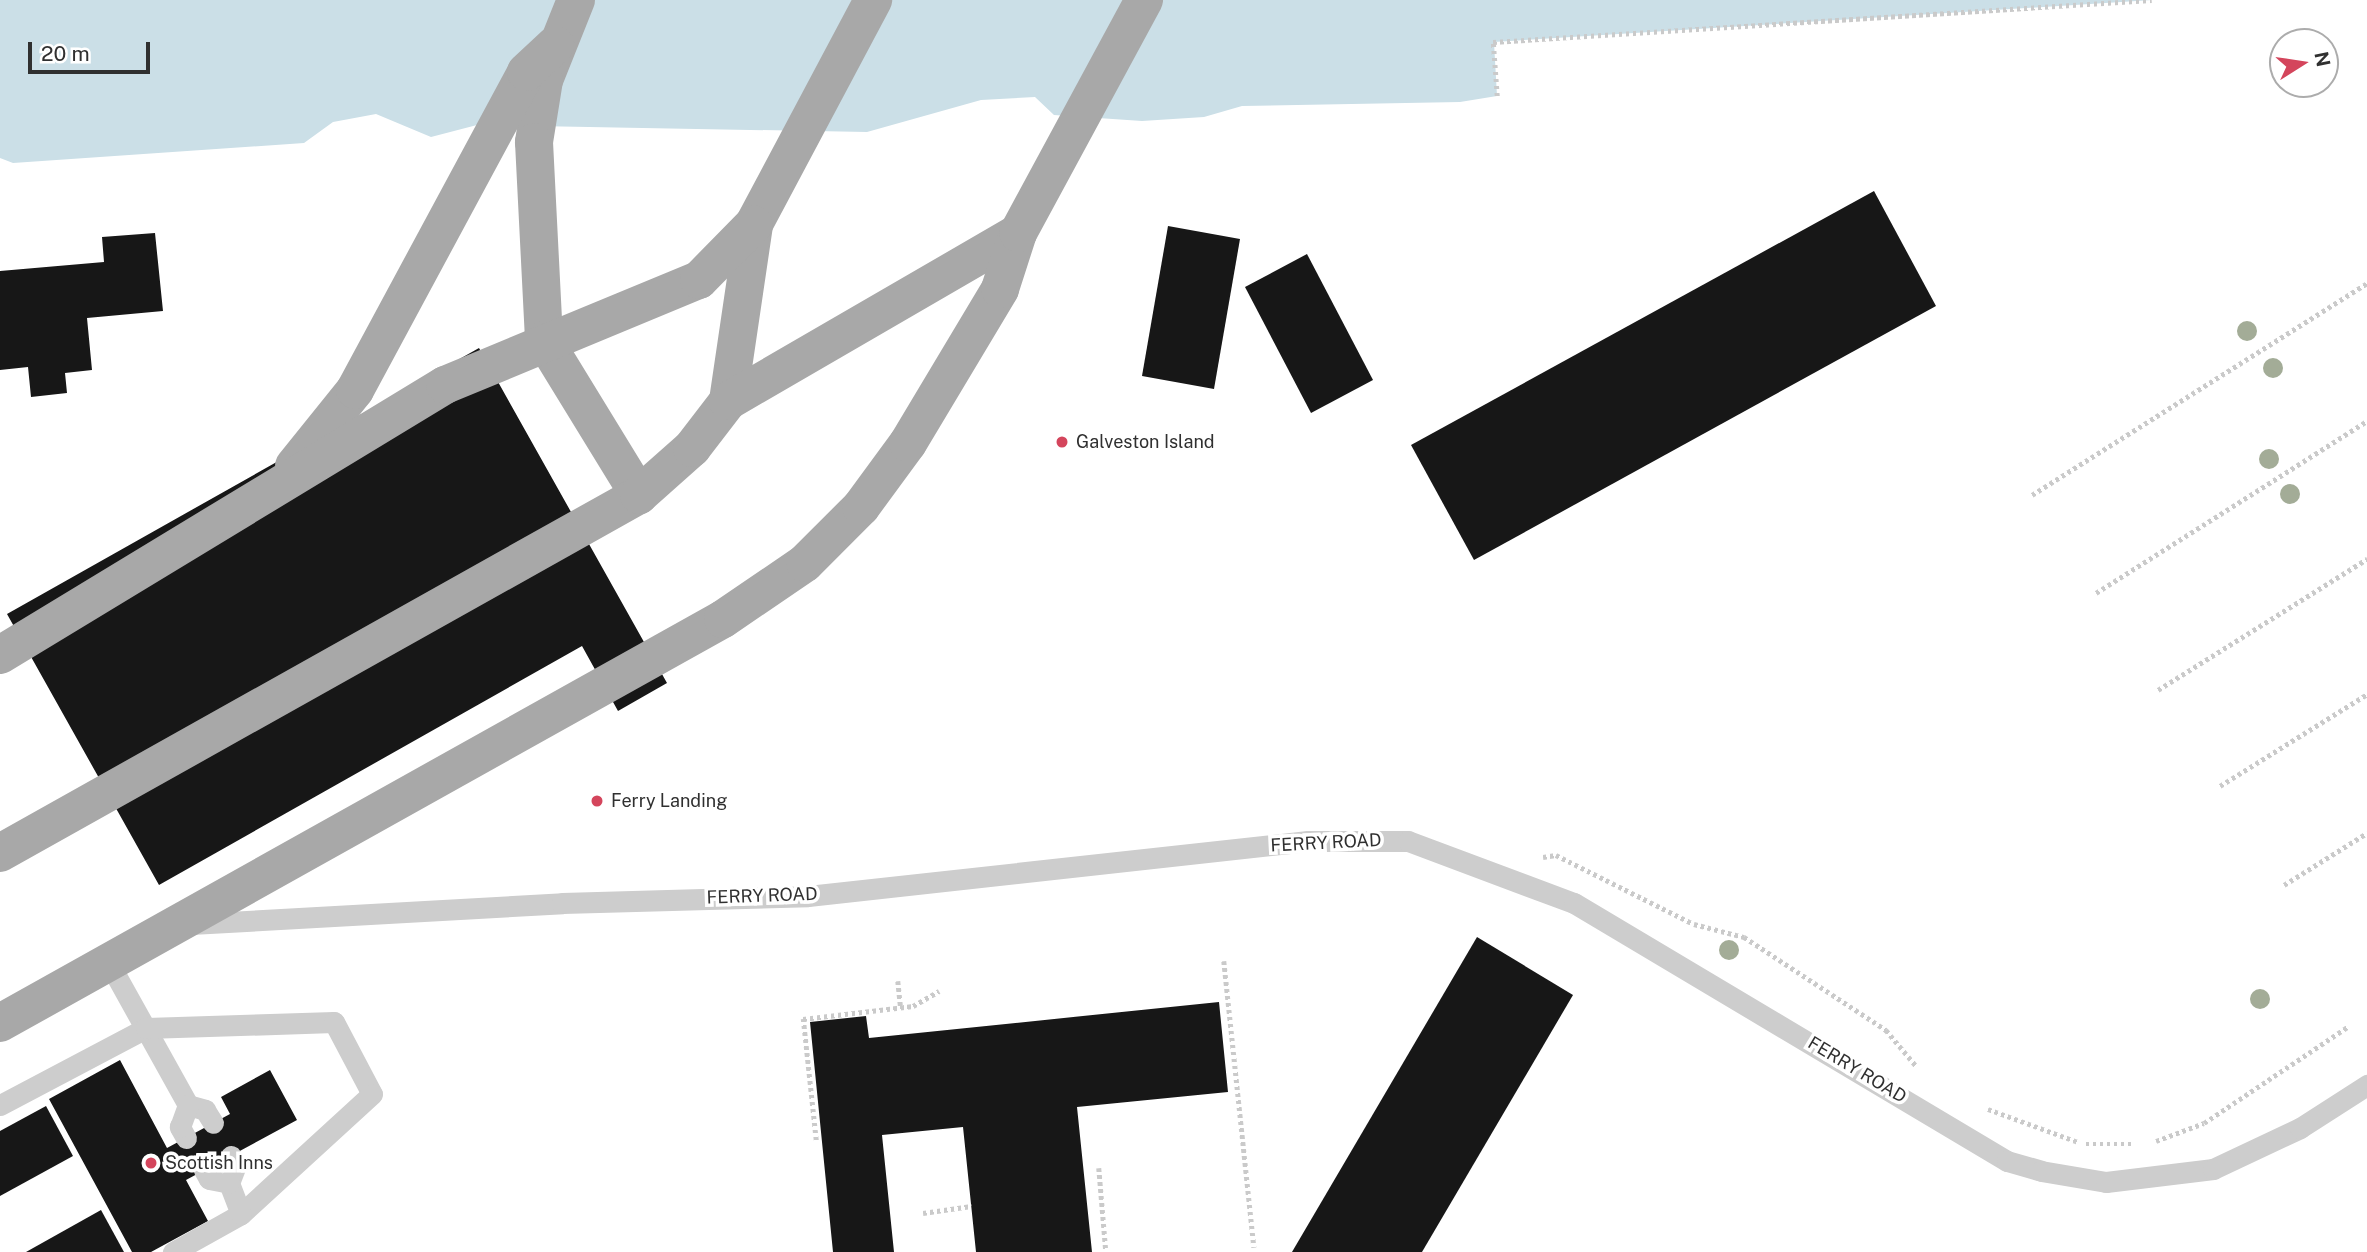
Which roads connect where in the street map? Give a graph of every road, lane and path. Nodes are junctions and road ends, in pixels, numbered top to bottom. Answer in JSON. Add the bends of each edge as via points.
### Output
{"nodes":[{"id":1,"x":576,"y":0,"type":"edge"},
{"id":2,"x":873,"y":0,"type":"edge"},
{"id":3,"x":1144,"y":0,"type":"edge"},
{"id":4,"x":2152,"y":0,"type":"edge"},
{"id":5,"x":555,"y":45,"type":"junction"},
{"id":6,"x":1497,"y":96,"type":"dead end"},
{"id":7,"x":754,"y":224,"type":"junction"},
{"id":8,"x":1018,"y":233,"type":"junction"},
{"id":9,"x":2367,"y":283,"type":"edge"},
{"id":10,"x":544,"y":340,"type":"junction"},
{"id":11,"x":729,"y":401,"type":"junction"},
{"id":12,"x":2367,"y":421,"type":"edge"},
{"id":13,"x":271,"y":495,"type":"junction"},
{"id":14,"x":639,"y":495,"type":"junction"},
{"id":15,"x":2032,"y":495,"type":"dead end"},
{"id":16,"x":2367,"y":559,"type":"edge"},
{"id":17,"x":2096,"y":593,"type":"dead end"},
{"id":18,"x":0,"y":655,"type":"edge"},
{"id":19,"x":2158,"y":690,"type":"dead end"},
{"id":20,"x":2367,"y":694,"type":"edge"},
{"id":21,"x":2220,"y":786,"type":"dead end"},
{"id":22,"x":2367,"y":833,"type":"edge"},
{"id":23,"x":0,"y":853,"type":"edge"},
{"id":24,"x":1527,"y":884,"type":"junction"},
{"id":25,"x":2284,"y":886,"type":"dead end"},
{"id":26,"x":182,"y":925,"type":"junction"},
{"id":27,"x":1224,"y":961,"type":"dead end"},
{"id":28,"x":109,"y":963,"type":"junction"},
{"id":29,"x":898,"y":981,"type":"dead end"},
{"id":30,"x":939,"y":991,"type":"dead end"},
{"id":31,"x":901,"y":1008,"type":"junction"},
{"id":32,"x":0,"y":1023,"type":"edge"},
{"id":33,"x":2349,"y":1026,"type":"dead end"},
{"id":34,"x":146,"y":1028,"type":"junction"},
{"id":35,"x":1926,"y":1074,"type":"dead end"},
{"id":36,"x":2367,"y":1086,"type":"edge"},
{"id":37,"x":1978,"y":1103,"type":"dead end"},
{"id":38,"x":0,"y":1105,"type":"edge"},
{"id":39,"x":188,"y":1105,"type":"junction"},
{"id":40,"x":213,"y":1123,"type":"dead end"},
{"id":41,"x":186,"y":1138,"type":"dead end"},
{"id":42,"x":817,"y":1139,"type":"dead end"},
{"id":43,"x":231,"y":1156,"type":"dead end"},
{"id":44,"x":1099,"y":1168,"type":"dead end"},
{"id":45,"x":204,"y":1170,"type":"dead end"},
{"id":46,"x":229,"y":1183,"type":"junction"},
{"id":47,"x":971,"y":1206,"type":"dead end"},
{"id":48,"x":923,"y":1213,"type":"dead end"},
{"id":49,"x":241,"y":1214,"type":"junction"},
{"id":50,"x":1254,"y":1247,"type":"dead end"},
{"id":51,"x":173,"y":1252,"type":"edge"},
{"id":52,"x":1106,"y":1252,"type":"edge"}],
"edges":[{"from":1,"to":5,"type":"main road"},
{"from":2,"to":7,"type":"main road"},
{"from":3,"to":8,"type":"main road"},
{"from":4,"to":6,"type":"path","via":[[1493,42]]},
{"from":5,"to":10,"type":"main road","via":[[537,110],[536,204]]},
{"from":5,"to":13,"type":"main road","via":[[526,72],[355,390]]},
{"from":7,"to":10,"type":"main road","via":[[699,280],[682,290]]},
{"from":7,"to":11,"type":"main road"},
{"from":8,"to":11,"type":"main road"},
{"from":8,"to":26,"type":"main road","via":[[1000,289],[908,443],[836,534],[750,603],[462,762]]},
{"from":9,"to":15,"type":"path"},
{"from":10,"to":13,"type":"main road","via":[[407,406]]},
{"from":10,"to":14,"type":"main road"},
{"from":11,"to":14,"type":"main road","via":[[692,448]]},
{"from":12,"to":17,"type":"path"},
{"from":13,"to":18,"type":"main road"},
{"from":14,"to":23,"type":"main road"},
{"from":16,"to":19,"type":"path"},
{"from":20,"to":21,"type":"path"},
{"from":22,"to":25,"type":"path"},
{"from":24,"to":26,"type":"lane","name":"FERRY ROAD","via":[[1408,841],[1359,839],[808,896],[562,903]]},
{"from":24,"to":35,"type":"path","via":[[1542,857],[1556,855],[1694,924],[1744,937],[1886,1030]]},
{"from":24,"to":36,"type":"lane","name":"FERRY ROAD","via":[[1574,903],[2007,1161],[2041,1171],[2106,1182],[2213,1169],[2300,1128]]},
{"from":26,"to":28,"type":"main road"},
{"from":27,"to":50,"type":"path"},
{"from":28,"to":32,"type":"main road"},
{"from":28,"to":34,"type":"lane"},
{"from":29,"to":31,"type":"path"},
{"from":30,"to":31,"type":"path"},
{"from":31,"to":42,"type":"path","via":[[803,1019]]},
{"from":33,"to":37,"type":"path","via":[[2204,1123],[2161,1140],[2082,1143],[2018,1124]]},
{"from":34,"to":38,"type":"lane"},
{"from":34,"to":39,"type":"lane"},
{"from":34,"to":49,"type":"lane","via":[[334,1021],[372,1094]]},
{"from":39,"to":40,"type":"lane","via":[[205,1110]]},
{"from":39,"to":41,"type":"lane","via":[[180,1127]]},
{"from":43,"to":46,"type":"lane","via":[[236,1166]]},
{"from":44,"to":52,"type":"path"},
{"from":45,"to":46,"type":"lane","via":[[209,1179]]},
{"from":46,"to":49,"type":"lane"},
{"from":47,"to":48,"type":"path"},
{"from":49,"to":51,"type":"lane"}]}
